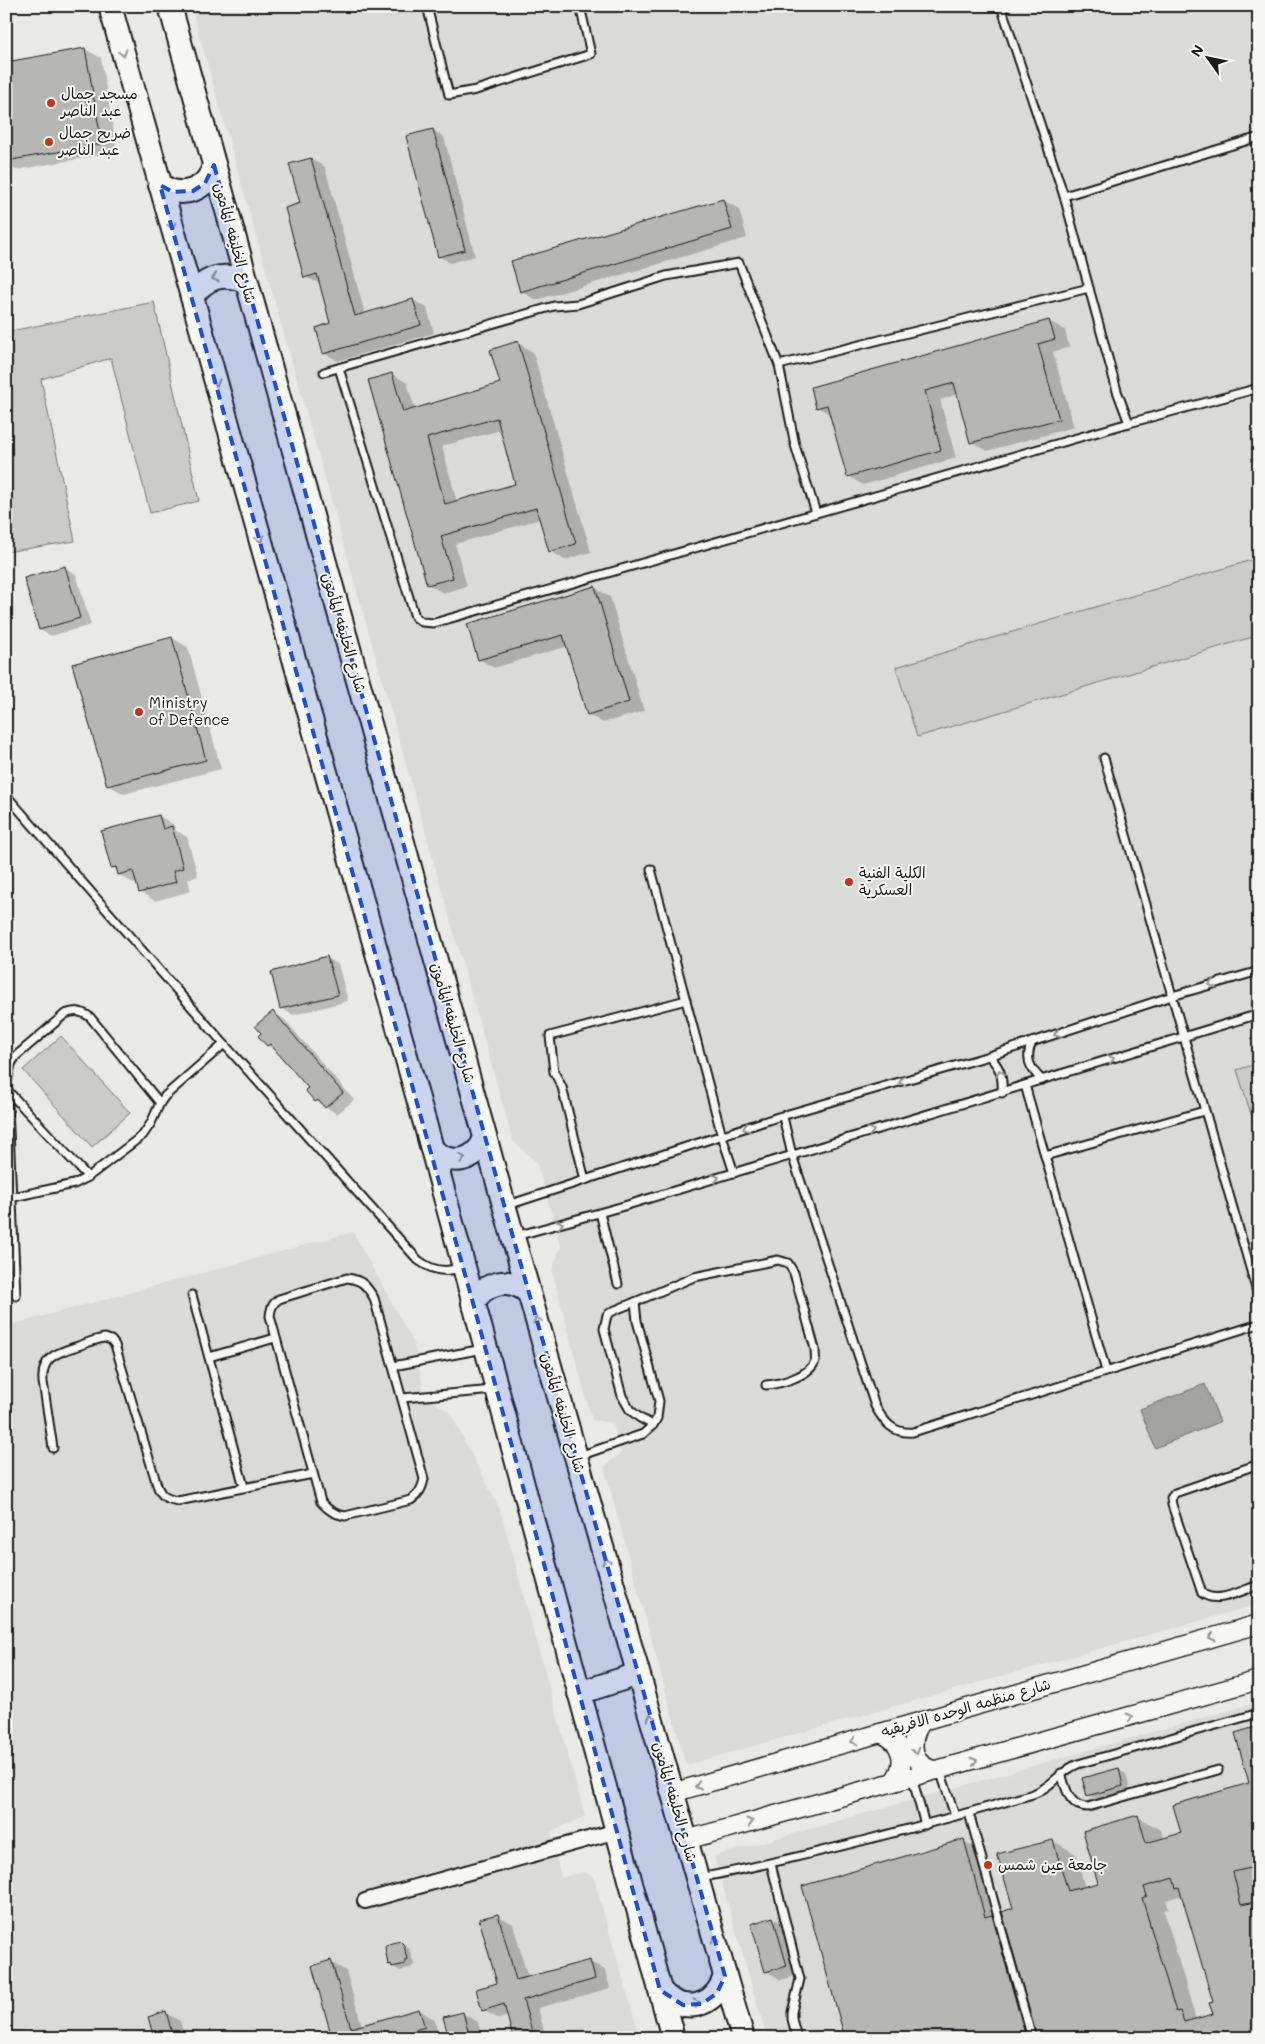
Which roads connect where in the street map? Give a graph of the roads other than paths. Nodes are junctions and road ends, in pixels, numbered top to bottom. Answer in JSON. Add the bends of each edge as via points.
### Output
{"nodes":[{"id":1,"x":110,"y":6,"type":"edge"},
{"id":2,"x":170,"y":6,"type":"edge"},
{"id":3,"x":427,"y":6,"type":"edge"},
{"id":4,"x":580,"y":6,"type":"edge"},
{"id":5,"x":1002,"y":6,"type":"edge"},
{"id":6,"x":1259,"y":137,"type":"edge"},
{"id":7,"x":214,"y":165,"type":"junction"},
{"id":8,"x":160,"y":185,"type":"junction"},
{"id":9,"x":1064,"y":196,"type":"junction"},
{"id":10,"x":245,"y":280,"type":"junction"},
{"id":11,"x":1088,"y":288,"type":"junction"},
{"id":12,"x":192,"y":297,"type":"junction"},
{"id":13,"x":779,"y":365,"type":"junction"},
{"id":14,"x":338,"y":368,"type":"junction"},
{"id":15,"x":324,"y":372,"type":"dead end"},
{"id":16,"x":1259,"y":388,"type":"edge"},
{"id":17,"x":1129,"y":423,"type":"junction"},
{"id":18,"x":816,"y":513,"type":"junction"},
{"id":19,"x":1104,"y":758,"type":"dead end"},
{"id":20,"x":6,"y":796,"type":"edge"},
{"id":21,"x":651,"y":869,"type":"dead end"},
{"id":22,"x":1259,"y":971,"type":"edge"},
{"id":23,"x":1172,"y":996,"type":"junction"},
{"id":24,"x":686,"y":1000,"type":"junction"},
{"id":25,"x":1259,"y":1014,"type":"edge"},
{"id":26,"x":1183,"y":1037,"type":"junction"},
{"id":27,"x":1032,"y":1042,"type":"junction"},
{"id":28,"x":224,"y":1044,"type":"junction"},
{"id":29,"x":989,"y":1056,"type":"junction"},
{"id":30,"x":1042,"y":1080,"type":"junction"},
{"id":31,"x":1025,"y":1086,"type":"junction"},
{"id":32,"x":8,"y":1091,"type":"junction"},
{"id":33,"x":1002,"y":1093,"type":"junction"},
{"id":34,"x":160,"y":1103,"type":"junction"},
{"id":35,"x":1204,"y":1111,"type":"junction"},
{"id":36,"x":783,"y":1117,"type":"junction"},
{"id":37,"x":722,"y":1136,"type":"junction"},
{"id":38,"x":485,"y":1138,"type":"junction"},
{"id":39,"x":432,"y":1149,"type":"junction"},
{"id":40,"x":792,"y":1155,"type":"junction"},
{"id":41,"x":1045,"y":1156,"type":"junction"},
{"id":42,"x":734,"y":1173,"type":"junction"},
{"id":43,"x":88,"y":1177,"type":"junction"},
{"id":44,"x":585,"y":1180,"type":"junction"},
{"id":45,"x":12,"y":1197,"type":"junction"},
{"id":46,"x":505,"y":1206,"type":"junction"},
{"id":47,"x":600,"y":1213,"type":"junction"},
{"id":48,"x":513,"y":1237,"type":"junction"},
{"id":49,"x":464,"y":1266,"type":"junction"},
{"id":50,"x":618,"y":1284,"type":"dead end"},
{"id":51,"x":528,"y":1292,"type":"junction"},
{"id":52,"x":192,"y":1295,"type":"dead end"},
{"id":53,"x":16,"y":1296,"type":"dead end"},
{"id":54,"x":1259,"y":1299,"type":"edge"},
{"id":55,"x":635,"y":1302,"type":"junction"},
{"id":56,"x":474,"y":1304,"type":"junction"},
{"id":57,"x":1259,"y":1324,"type":"edge"},
{"id":58,"x":276,"y":1338,"type":"junction"},
{"id":59,"x":486,"y":1348,"type":"junction"},
{"id":60,"x":209,"y":1357,"type":"junction"},
{"id":61,"x":393,"y":1366,"type":"junction"},
{"id":62,"x":1106,"y":1371,"type":"junction"},
{"id":63,"x":766,"y":1385,"type":"dead end"},
{"id":64,"x":498,"y":1389,"type":"junction"},
{"id":65,"x":402,"y":1398,"type":"junction"},
{"id":66,"x":653,"y":1425,"type":"junction"},
{"id":67,"x":53,"y":1448,"type":"dead end"},
{"id":68,"x":576,"y":1457,"type":"junction"},
{"id":69,"x":1259,"y":1464,"type":"edge"},
{"id":70,"x":313,"y":1474,"type":"junction"},
{"id":71,"x":244,"y":1487,"type":"junction"},
{"id":72,"x":1259,"y":1585,"type":"edge"},
{"id":73,"x":1259,"y":1624,"type":"edge"},
{"id":74,"x":638,"y":1674,"type":"junction"},
{"id":75,"x":1259,"y":1680,"type":"edge"},
{"id":76,"x":579,"y":1693,"type":"junction"},
{"id":77,"x":1259,"y":1713,"type":"edge"},
{"id":78,"x":923,"y":1721,"type":"junction"},
{"id":79,"x":880,"y":1733,"type":"junction"},
{"id":80,"x":940,"y":1770,"type":"junction"},
{"id":81,"x":1218,"y":1770,"type":"dead end"},
{"id":82,"x":1061,"y":1773,"type":"junction"},
{"id":83,"x":912,"y":1777,"type":"junction"},
{"id":84,"x":893,"y":1782,"type":"junction"},
{"id":85,"x":672,"y":1793,"type":"junction"},
{"id":86,"x":969,"y":1812,"type":"junction"},
{"id":87,"x":955,"y":1816,"type":"junction"},
{"id":88,"x":925,"y":1825,"type":"junction"},
{"id":89,"x":617,"y":1831,"type":"junction"},
{"id":90,"x":686,"y":1840,"type":"junction"},
{"id":91,"x":771,"y":1864,"type":"junction"},
{"id":92,"x":697,"y":1878,"type":"junction"},
{"id":93,"x":365,"y":1901,"type":"dead end"},
{"id":94,"x":725,"y":1976,"type":"junction"},
{"id":95,"x":660,"y":1990,"type":"junction"},
{"id":96,"x":673,"y":2038,"type":"edge"},
{"id":97,"x":743,"y":2038,"type":"edge"},
{"id":98,"x":797,"y":2038,"type":"edge"},
{"id":99,"x":1032,"y":2038,"type":"edge"}],
"edges":[{"from":1,"to":8,"type":"main road","one_way":true},
{"from":2,"to":7,"type":"main road","name":"شارع الخليفه المأمون"},
{"from":3,"to":4,"type":"lane","via":[[449,95],[476,90],[592,54]]},
{"from":5,"to":9,"type":"lane"},
{"from":6,"to":9,"type":"lane"},
{"from":7,"to":8,"type":"main road","via":[[205,183],[193,191],[172,192]]},
{"from":7,"to":10,"type":"main road","name":"شارع الخليفه المأمون"},
{"from":8,"to":12,"type":"main road","one_way":true},
{"from":9,"to":11,"type":"lane"},
{"from":10,"to":12,"type":"main road","one_way":true,"via":[[215,277],[198,288]]},
{"from":10,"to":38,"type":"main road","name":"شارع الخليفه المأمون"},
{"from":11,"to":13,"type":"lane"},
{"from":11,"to":17,"type":"lane"},
{"from":12,"to":39,"type":"main road","one_way":true},
{"from":13,"to":14,"type":"lane","via":[[740,263],[666,276],[578,304],[554,306]]},
{"from":13,"to":18,"type":"lane","via":[[795,445]]},
{"from":14,"to":15,"type":"lane"},
{"from":14,"to":18,"type":"lane","via":[[415,617],[422,622],[434,623]]},
{"from":16,"to":17,"type":"lane"},
{"from":17,"to":18,"type":"lane"},
{"from":19,"to":23,"type":"lane"},
{"from":20,"to":28,"type":"lane"},
{"from":21,"to":24,"type":"lane"},
{"from":22,"to":23,"type":"lane","one_way":true},
{"from":23,"to":26,"type":"lane"},
{"from":23,"to":27,"type":"lane","one_way":true},
{"from":24,"to":37,"type":"lane"},
{"from":24,"to":44,"type":"lane","via":[[550,1036],[554,1072],[562,1087]]},
{"from":25,"to":26,"type":"lane"},
{"from":30,"to":26,"type":"lane","one_way":true},
{"from":26,"to":35,"type":"lane"},
{"from":27,"to":29,"type":"lane"},
{"from":27,"to":30,"type":"lane","via":[[1029,1064]]},
{"from":28,"to":34,"type":"lane"},
{"from":28,"to":49,"type":"lane","via":[[418,1260],[434,1270],[449,1271]]},
{"from":33,"to":29,"type":"lane","one_way":true,"via":[[1000,1069]]},
{"from":29,"to":36,"type":"lane","one_way":true},
{"from":30,"to":31,"type":"lane"},
{"from":31,"to":33,"type":"lane"},
{"from":31,"to":41,"type":"lane"},
{"from":32,"to":34,"type":"lane","via":[[9,1073],[16,1056],[65,1014],[74,1011],[90,1017]]},
{"from":32,"to":43,"type":"lane"},
{"from":32,"to":45,"type":"lane"},
{"from":40,"to":33,"type":"lane","one_way":true},
{"from":34,"to":43,"type":"lane","via":[[143,1135]]},
{"from":35,"to":41,"type":"lane"},
{"from":35,"to":54,"type":"lane"},
{"from":36,"to":37,"type":"lane","one_way":true},
{"from":36,"to":40,"type":"lane"},
{"from":37,"to":42,"type":"lane"},
{"from":37,"to":44,"type":"lane"},
{"from":39,"to":38,"type":"main road","one_way":true,"via":[[451,1160],[466,1159],[478,1151]]},
{"from":38,"to":46,"type":"main road","name":"شارع الخليفه المأمون"},
{"from":39,"to":49,"type":"main road"},
{"from":40,"to":42,"type":"lane"},
{"from":40,"to":62,"type":"lane","via":[[875,1406],[890,1427],[913,1432]]},
{"from":41,"to":62,"type":"lane"},
{"from":47,"to":42,"type":"lane","one_way":true},
{"from":43,"to":45,"type":"lane","via":[[74,1184]]},
{"from":44,"to":46,"type":"lane"},
{"from":45,"to":53,"type":"lane"},
{"from":46,"to":48,"type":"main road","name":"شارع الخليفه المأمون"},
{"from":48,"to":47,"type":"lane","one_way":true},
{"from":47,"to":50,"type":"lane"},
{"from":48,"to":51,"type":"main road","name":"شارع الخليفه المأمون"},
{"from":49,"to":56,"type":"main road"},
{"from":51,"to":56,"type":"main road","via":[[516,1284],[494,1284],[482,1292]]},
{"from":68,"to":51,"type":"main road","name":"شارع الخليفه المأمون","one_way":true},
{"from":52,"to":60,"type":"lane"},
{"from":55,"to":63,"type":"lane","via":[[694,1277],[778,1260],[788,1263],[816,1360],[802,1374]]},
{"from":55,"to":66,"type":"lane","via":[[659,1401]]},
{"from":55,"to":66,"type":"lane","via":[[608,1315],[604,1329],[622,1396],[630,1410]]},
{"from":56,"to":59,"type":"main road"},
{"from":57,"to":62,"type":"lane"},
{"from":58,"to":60,"type":"lane"},
{"from":58,"to":61,"type":"lane","via":[[270,1309],[280,1298],[346,1278],[358,1280],[367,1286],[374,1298]]},
{"from":58,"to":70,"type":"lane"},
{"from":59,"to":61,"type":"lane"},
{"from":59,"to":64,"type":"main road"},
{"from":60,"to":71,"type":"lane"},
{"from":61,"to":65,"type":"lane"},
{"from":64,"to":65,"type":"lane"},
{"from":64,"to":76,"type":"main road"},
{"from":65,"to":70,"type":"lane","via":[[424,1479],[418,1495],[411,1500],[345,1516],[327,1509],[321,1502]]},
{"from":66,"to":68,"type":"lane","via":[[642,1434]]},
{"from":67,"to":71,"type":"lane","via":[[42,1373],[45,1365],[58,1353],[105,1338],[115,1345],[160,1493],[178,1501]]},
{"from":74,"to":68,"type":"main road","name":"شارع الخليفه المأمون","one_way":true},
{"from":69,"to":72,"type":"lane","via":[[1175,1493],[1171,1498],[1202,1593],[1213,1599]]},
{"from":70,"to":71,"type":"lane"},
{"from":73,"to":78,"type":"street","name":"شارع منظمه الوحده الافريقيه","one_way":true},
{"from":74,"to":76,"type":"main road"},
{"from":85,"to":74,"type":"main road","name":"شارع الخليفه المأمون","one_way":true},
{"from":80,"to":75,"type":"street","one_way":true},
{"from":76,"to":89,"type":"main road"},
{"from":77,"to":82,"type":"lane","via":[[1078,1764]]},
{"from":78,"to":79,"type":"street","name":"شارع منظمه الوحده الافريقيه"},
{"from":78,"to":80,"type":"street","one_way":true,"via":[[915,1732],[914,1753],[928,1768]]},
{"from":79,"to":84,"type":"street","via":[[893,1739],[901,1751],[901,1771]]},
{"from":79,"to":85,"type":"street","name":"شارع منظمه الوحده الافريقيه","one_way":true},
{"from":80,"to":83,"type":"street"},
{"from":80,"to":87,"type":"lane"},
{"from":81,"to":82,"type":"lane","via":[[1088,1807],[1078,1806],[1070,1799]]},
{"from":82,"to":86,"type":"lane","via":[[1037,1793]]},
{"from":83,"to":84,"type":"street"},
{"from":83,"to":88,"type":"lane"},
{"from":90,"to":84,"type":"street","one_way":true},
{"from":85,"to":90,"type":"main road","name":"شارع الخليفه المأمون"},
{"from":86,"to":87,"type":"lane"},
{"from":86,"to":99,"type":"lane"},
{"from":87,"to":88,"type":"lane"},
{"from":88,"to":91,"type":"lane"},
{"from":89,"to":93,"type":"street"},
{"from":89,"to":95,"type":"main road"},
{"from":90,"to":92,"type":"main road","name":"شارع الخليفه المأمون"},
{"from":91,"to":92,"type":"lane"},
{"from":91,"to":98,"type":"lane","via":[[800,1979],[792,2012]]},
{"from":94,"to":92,"type":"main road","name":"شارع الخليفه المأمون","one_way":true},
{"from":95,"to":94,"type":"main road","one_way":true,"via":[[674,2002],[692,2006],[710,1999]]},
{"from":94,"to":97,"type":"main road","name":"شارع الخليفه المأمون"},
{"from":95,"to":96,"type":"main road"}]}
